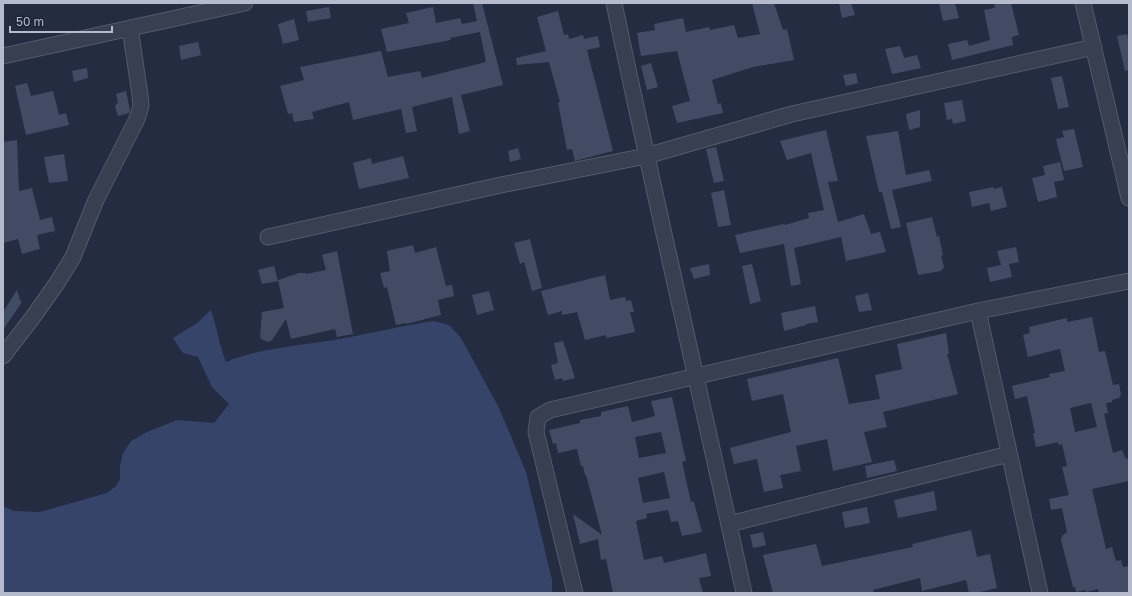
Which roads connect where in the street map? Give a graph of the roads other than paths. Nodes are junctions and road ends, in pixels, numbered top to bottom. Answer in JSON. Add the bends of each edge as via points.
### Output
{"nodes":[{"id":1,"x":245,"y":3,"type":"edge"},
{"id":2,"x":614,"y":3,"type":"edge"},
{"id":3,"x":1084,"y":3,"type":"edge"},
{"id":4,"x":130,"y":28,"type":"junction"},
{"id":5,"x":1094,"y":47,"type":"junction"},
{"id":6,"x":3,"y":56,"type":"edge"},
{"id":7,"x":646,"y":156,"type":"junction"},
{"id":8,"x":1129,"y":198,"type":"edge"},
{"id":9,"x":268,"y":236,"type":"dead end"},
{"id":10,"x":1129,"y":281,"type":"edge"},
{"id":11,"x":978,"y":311,"type":"junction"},
{"id":12,"x":3,"y":356,"type":"edge"},
{"id":13,"x":696,"y":376,"type":"junction"},
{"id":14,"x":1009,"y":454,"type":"junction"},
{"id":15,"x":729,"y":524,"type":"junction"},
{"id":16,"x":575,"y":593,"type":"edge"},
{"id":17,"x":744,"y":593,"type":"edge"},
{"id":18,"x":1040,"y":593,"type":"edge"}],
"edges":[{"from":1,"to":4,"type":"street"},
{"from":2,"to":7,"type":"street"},
{"from":3,"to":5,"type":"street"},
{"from":4,"to":6,"type":"street"},
{"from":4,"to":12,"type":"street","via":[[141,106],[137,119],[96,200],[73,257]]},
{"from":5,"to":7,"type":"street","via":[[792,114]]},
{"from":5,"to":8,"type":"street"},
{"from":7,"to":9,"type":"street"},
{"from":7,"to":13,"type":"street"},
{"from":10,"to":11,"type":"street"},
{"from":11,"to":13,"type":"street"},
{"from":11,"to":14,"type":"street"},
{"from":13,"to":15,"type":"street"},
{"from":13,"to":16,"type":"street","via":[[550,410],[538,417],[536,432]]},
{"from":14,"to":15,"type":"street"},
{"from":14,"to":18,"type":"street"},
{"from":15,"to":17,"type":"street"}]}
